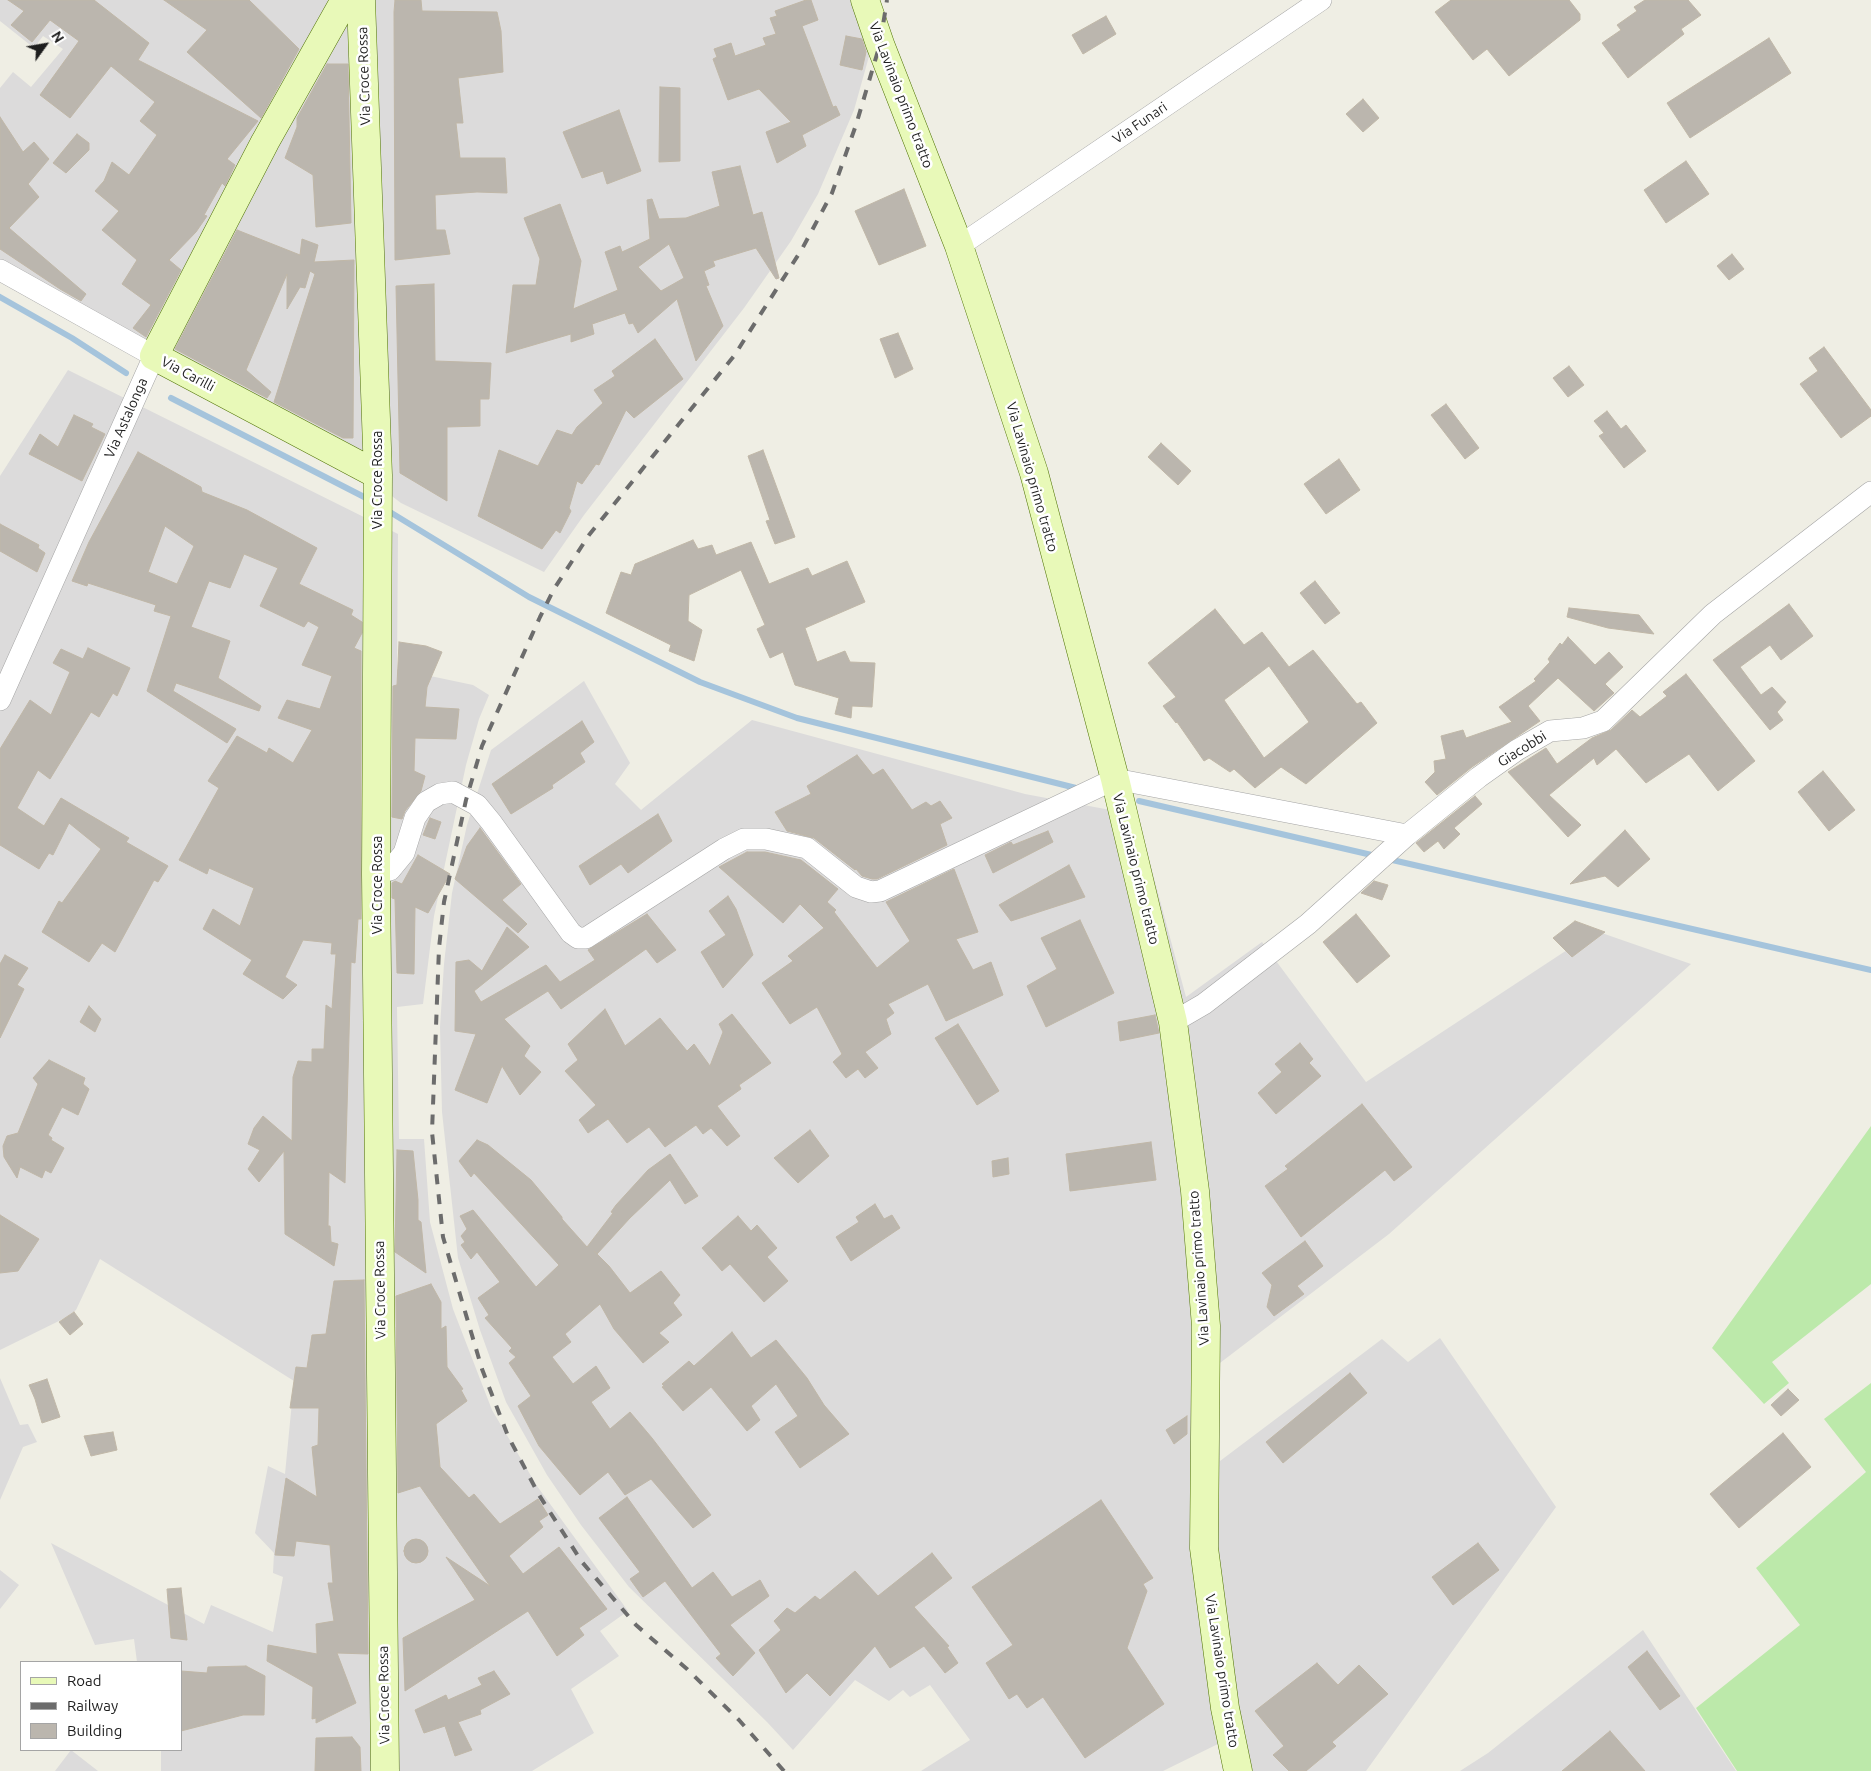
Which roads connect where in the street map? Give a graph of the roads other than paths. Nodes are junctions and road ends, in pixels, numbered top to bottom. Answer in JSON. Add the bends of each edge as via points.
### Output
{"nodes":[{"id":1,"x":345,"y":0,"type":"edge"},
{"id":2,"x":362,"y":0,"type":"edge"},
{"id":3,"x":865,"y":0,"type":"edge"},
{"id":4,"x":1321,"y":0,"type":"edge"},
{"id":5,"x":960,"y":246,"type":"junction"},
{"id":6,"x":0,"y":270,"type":"edge"},
{"id":7,"x":154,"y":356,"type":"junction"},
{"id":8,"x":378,"y":481,"type":"junction"},
{"id":9,"x":1871,"y":492,"type":"edge"},
{"id":10,"x":0,"y":700,"type":"edge"},
{"id":11,"x":1115,"y":779,"type":"junction"},
{"id":12,"x":1400,"y":841,"type":"junction"},
{"id":13,"x":376,"y":874,"type":"junction"},
{"id":14,"x":1173,"y":1022,"type":"junction"},
{"id":15,"x":385,"y":1771,"type":"edge"},
{"id":16,"x":1238,"y":1771,"type":"edge"}],
"edges":[{"from":1,"to":7,"type":"main road","name":"Via Astalonga","via":[[265,142]]},
{"from":2,"to":8,"type":"main road","name":"Via Croce Rossa"},
{"from":3,"to":5,"type":"main road","name":"Via Lavinaio primo tratto"},
{"from":4,"to":5,"type":"street","name":"Via Funari"},
{"from":5,"to":11,"type":"main road","name":"Via Lavinaio primo tratto","via":[[1034,473]]},
{"from":6,"to":7,"type":"street","name":"Via Carilli"},
{"from":7,"to":8,"type":"main road","name":"Via Carilli"},
{"from":7,"to":10,"type":"street","name":"Via Astalonga"},
{"from":8,"to":13,"type":"main road","name":"Via Croce Rossa"},
{"from":9,"to":12,"type":"street","name":"Giacobbi","via":[[1712,614],[1602,720],[1583,728],[1550,731],[1517,750]]},
{"from":11,"to":12,"type":"street"},
{"from":11,"to":13,"type":"street","via":[[880,891],[856,887],[806,848],[766,839],[744,839],[586,938],[571,934],[477,805],[453,792],[440,794],[426,802],[415,818],[404,853],[390,870]]},
{"from":11,"to":14,"type":"main road","name":"Via Lavinaio primo tratto"},
{"from":12,"to":14,"type":"street","name":"Giacobbi","via":[[1308,924],[1204,1004]]},
{"from":13,"to":15,"type":"main road","name":"Via Croce Rossa"},
{"from":14,"to":16,"type":"main road","name":"Via Lavinaio primo tratto","via":[[1194,1191],[1206,1326],[1204,1548],[1224,1708]]}]}
